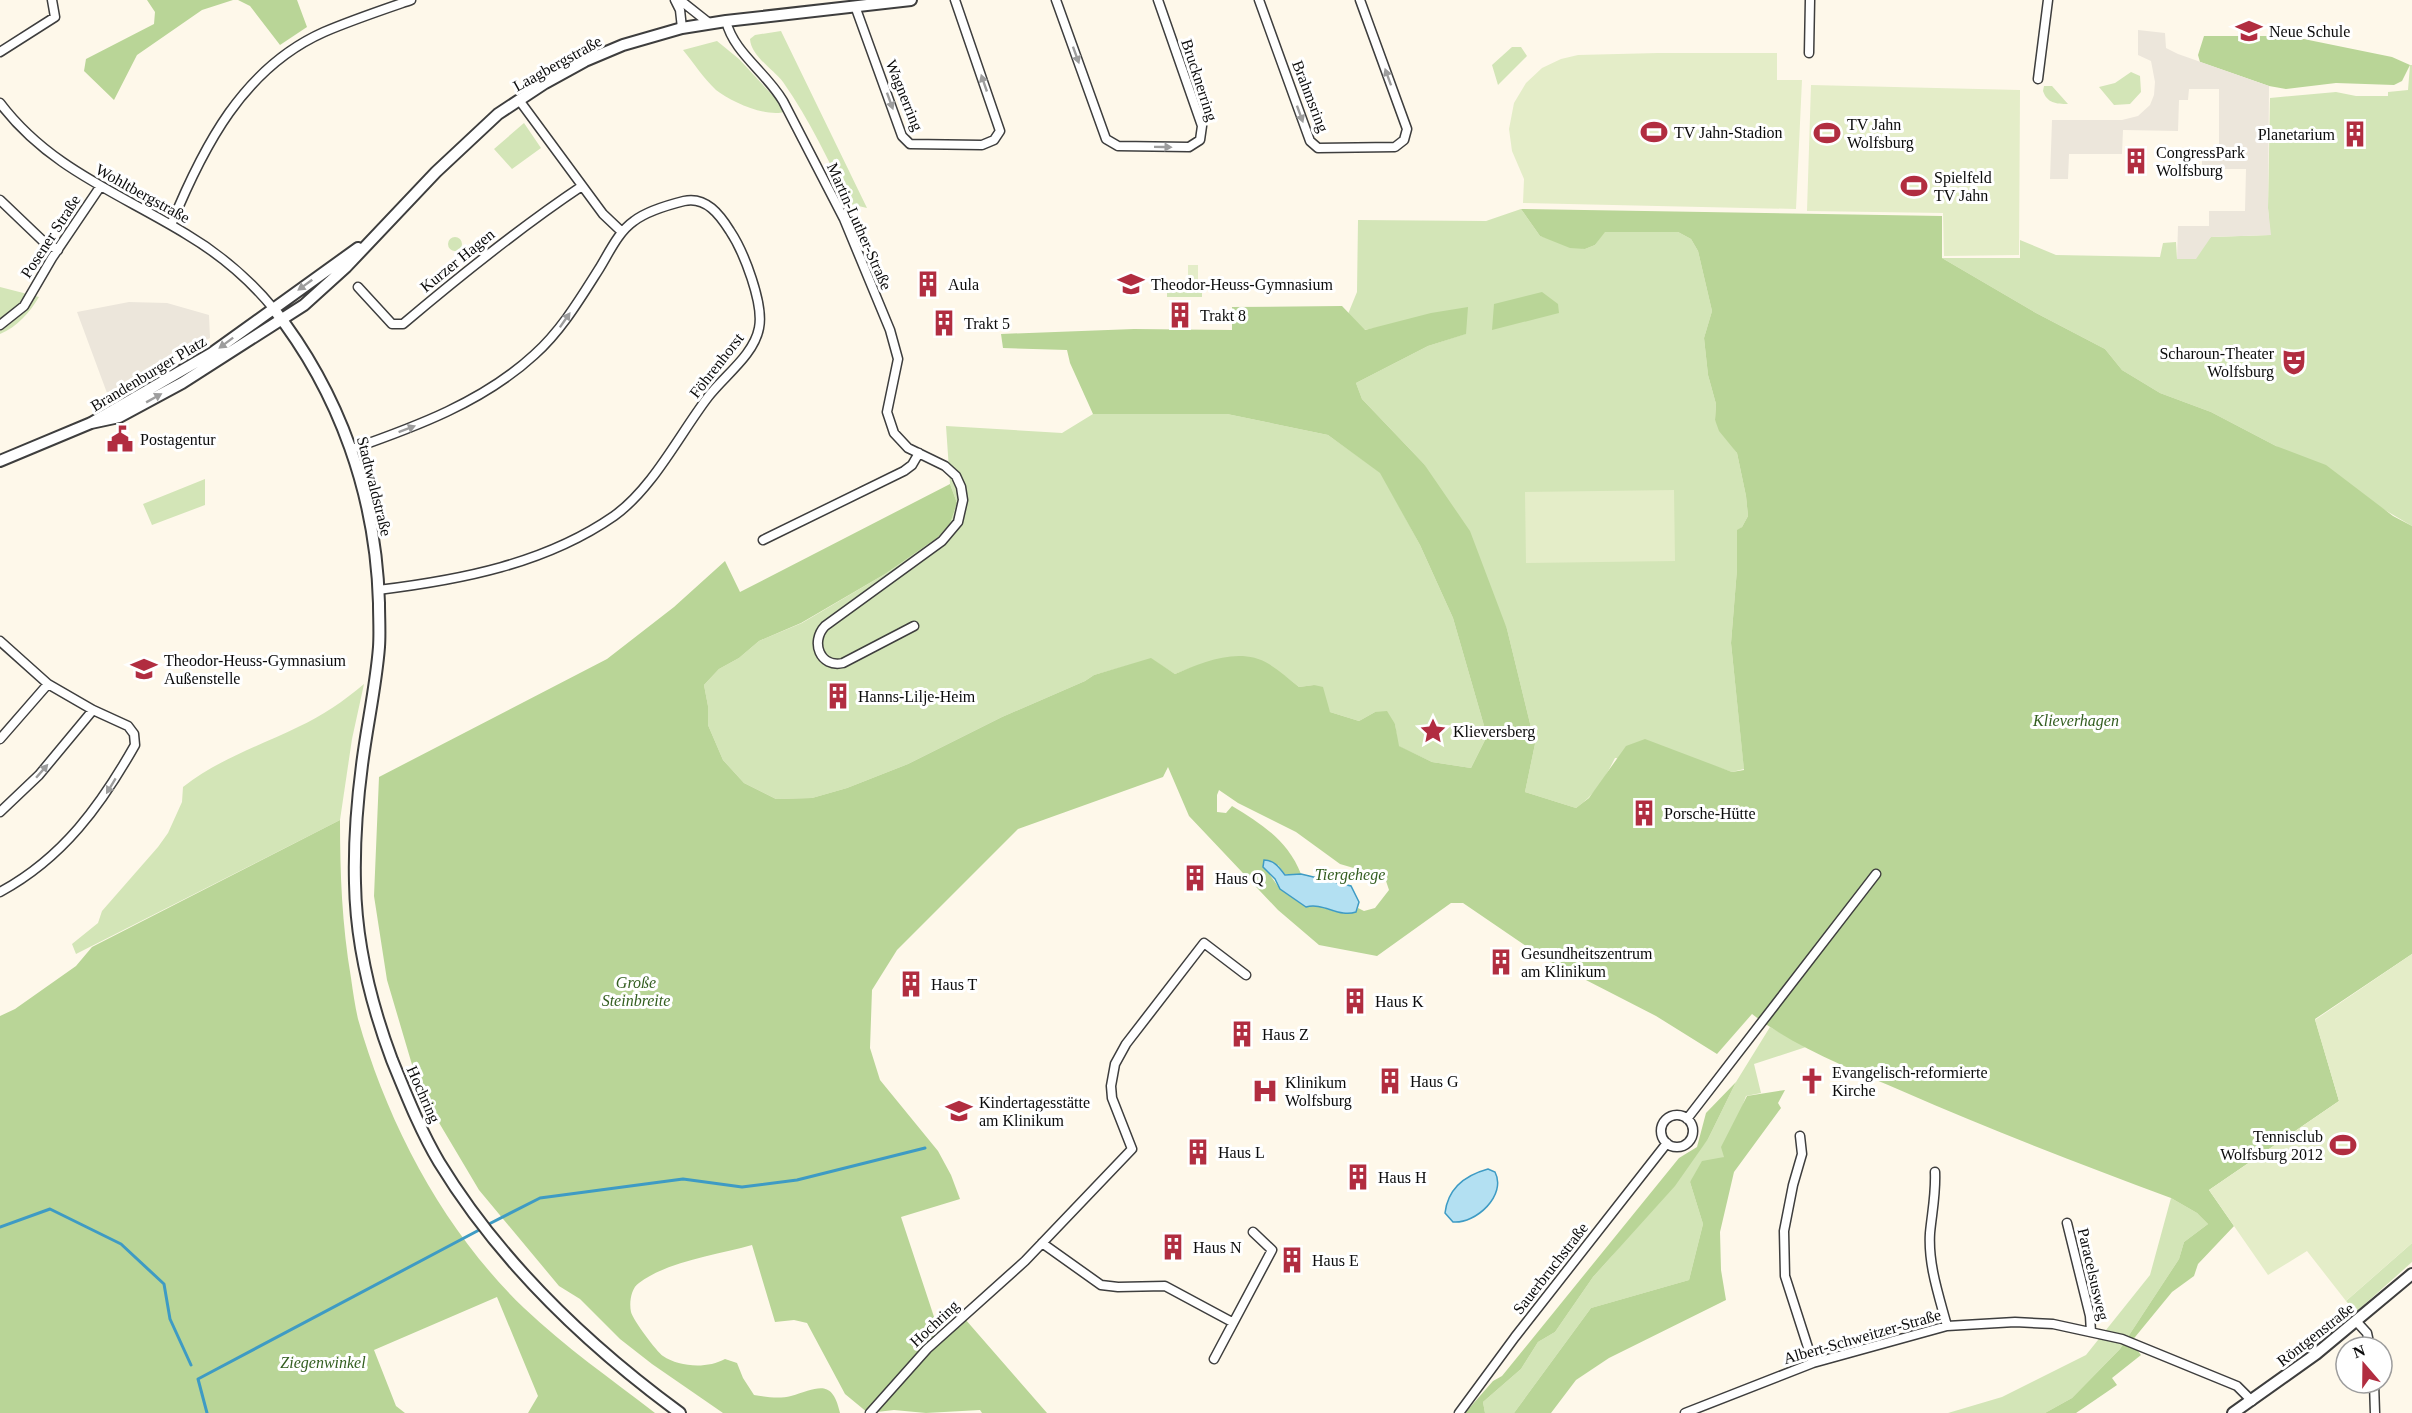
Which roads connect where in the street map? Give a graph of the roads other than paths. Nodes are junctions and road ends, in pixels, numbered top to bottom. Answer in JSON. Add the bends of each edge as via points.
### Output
{"nodes":[{"id":1,"x":52,"y":0,"type":"edge"},
{"id":2,"x":411,"y":0,"type":"edge"},
{"id":3,"x":675,"y":0,"type":"edge"},
{"id":4,"x":681,"y":0,"type":"edge"},
{"id":5,"x":912,"y":0,"type":"edge"},
{"id":6,"x":955,"y":0,"type":"edge"},
{"id":7,"x":1056,"y":0,"type":"edge"},
{"id":8,"x":1158,"y":0,"type":"edge"},
{"id":9,"x":1259,"y":0,"type":"edge"},
{"id":10,"x":1360,"y":0,"type":"edge"},
{"id":11,"x":1810,"y":0,"type":"edge"},
{"id":12,"x":2048,"y":0,"type":"edge"},
{"id":13,"x":855,"y":6,"type":"junction"},
{"id":14,"x":726,"y":21,"type":"junction"},
{"id":15,"x":710,"y":23,"type":"junction"},
{"id":16,"x":682,"y":28,"type":"junction"},
{"id":17,"x":0,"y":52,"type":"edge"},
{"id":18,"x":1809,"y":52,"type":"dead end"},
{"id":19,"x":2038,"y":79,"type":"dead end"},
{"id":20,"x":519,"y":100,"type":"junction"},
{"id":21,"x":0,"y":102,"type":"edge"},
{"id":22,"x":582,"y":186,"type":"junction"},
{"id":23,"x":100,"y":187,"type":"junction"},
{"id":24,"x":0,"y":200,"type":"edge"},
{"id":25,"x":171,"y":225,"type":"junction"},
{"id":26,"x":622,"y":232,"type":"junction"},
{"id":27,"x":374,"y":238,"type":"junction"},
{"id":28,"x":58,"y":250,"type":"junction"},
{"id":29,"x":358,"y":287,"type":"dead end"},
{"id":30,"x":273,"y":308,"type":"junction"},
{"id":31,"x":282,"y":319,"type":"junction"},
{"id":32,"x":0,"y":325,"type":"edge"},
{"id":33,"x":91,"y":423,"type":"junction"},
{"id":34,"x":352,"y":449,"type":"junction"},
{"id":35,"x":919,"y":453,"type":"junction"},
{"id":36,"x":0,"y":462,"type":"edge"},
{"id":37,"x":763,"y":540,"type":"dead end"},
{"id":38,"x":378,"y":590,"type":"junction"},
{"id":39,"x":914,"y":626,"type":"dead end"},
{"id":40,"x":0,"y":641,"type":"edge"},
{"id":41,"x":48,"y":684,"type":"junction"},
{"id":42,"x":374,"y":692,"type":"joint"},
{"id":43,"x":93,"y":710,"type":"junction"},
{"id":44,"x":0,"y":740,"type":"edge"},
{"id":45,"x":0,"y":812,"type":"edge"},
{"id":46,"x":1876,"y":874,"type":"dead end"},
{"id":47,"x":0,"y":892,"type":"edge"},
{"id":48,"x":1246,"y":975,"type":"dead end"},
{"id":49,"x":1687,"y":1119,"type":"junction"},
{"id":50,"x":1800,"y":1136,"type":"dead end"},
{"id":51,"x":1667,"y":1143,"type":"junction"},
{"id":52,"x":1935,"y":1172,"type":"dead end"},
{"id":53,"x":2067,"y":1223,"type":"dead end"},
{"id":54,"x":1253,"y":1232,"type":"dead end"},
{"id":55,"x":1042,"y":1244,"type":"junction"},
{"id":56,"x":2412,"y":1274,"type":"edge"},
{"id":57,"x":2356,"y":1321,"type":"junction"},
{"id":58,"x":1232,"y":1322,"type":"junction"},
{"id":59,"x":1947,"y":1326,"type":"junction"},
{"id":60,"x":2091,"y":1332,"type":"junction"},
{"id":61,"x":2367,"y":1335,"type":"edge"},
{"id":62,"x":1214,"y":1359,"type":"dead end"},
{"id":63,"x":1813,"y":1363,"type":"junction"},
{"id":64,"x":2374,"y":1395,"type":"edge"},
{"id":65,"x":2252,"y":1401,"type":"junction"},
{"id":66,"x":680,"y":1413,"type":"edge"},
{"id":67,"x":870,"y":1413,"type":"edge"},
{"id":68,"x":1459,"y":1413,"type":"edge"},
{"id":69,"x":1685,"y":1413,"type":"edge"},
{"id":70,"x":2233,"y":1413,"type":"edge"},
{"id":71,"x":2375,"y":1413,"type":"edge"}],
"edges":[{"from":1,"to":17,"type":"street","via":[[55,17]]},
{"from":2,"to":25,"type":"street","via":[[322,33],[276,62],[253,83],[209,141]]},
{"from":3,"to":16,"type":"street"},
{"from":4,"to":15,"type":"street"},
{"from":5,"to":13,"type":"street","name":"Laagbergstraße"},
{"from":13,"to":6,"type":"street","name":"Wagnerring","one_way":true,"via":[[902,136],[910,144],[982,145],[994,140],[1000,130]]},
{"from":7,"to":8,"type":"street","name":"Brucknerring","one_way":true,"via":[[1106,140],[1118,146],[1189,147],[1200,140],[1202,126]]},
{"from":9,"to":10,"type":"street","name":"Brahmsring","one_way":true,"via":[[1310,141],[1318,148],[1395,147],[1404,140],[1407,129]]},
{"from":11,"to":18,"type":"street"},
{"from":12,"to":19,"type":"street"},
{"from":13,"to":14,"type":"street","name":"Laagbergstraße"},
{"from":14,"to":15,"type":"street","name":"Laagbergstraße"},
{"from":14,"to":35,"type":"street","name":"Martin-Luther-Straße","via":[[738,47],[772,83],[783,101],[844,219],[898,359],[888,401],[890,423],[901,442]]},
{"from":15,"to":16,"type":"street","name":"Laagbergstraße"},
{"from":16,"to":20,"type":"street","name":"Laagbergstraße","via":[[585,61]]},
{"from":20,"to":22,"type":"street"},
{"from":20,"to":27,"type":"street","name":"Laagbergstraße","via":[[459,149]]},
{"from":21,"to":23,"type":"street","name":"Wohltbergstraße","via":[[28,134]]},
{"from":22,"to":26,"type":"street"},
{"from":22,"to":29,"type":"street","name":"Kurzer Hagen","via":[[487,254],[403,324],[392,324]]},
{"from":23,"to":25,"type":"street","name":"Wohltbergstraße"},
{"from":23,"to":28,"type":"street","name":"Posener Straße"},
{"from":24,"to":28,"type":"street","via":[[44,242]]},
{"from":25,"to":30,"type":"street","name":"Wohltbergstraße","via":[[253,285]]},
{"from":34,"to":26,"type":"street","name":"Föhrenhorst","one_way":true,"via":[[463,404],[526,362],[552,338]]},
{"from":26,"to":38,"type":"street","name":"Föhrenhorst","via":[[640,218],[682,202],[701,201],[713,209],[743,255],[760,313],[756,338],[654,473],[617,513],[599,526],[571,542],[503,566],[434,583]]},
{"from":27,"to":30,"type":"street","name":"Laagbergstraße","one_way":true},
{"from":27,"to":31,"type":"street","name":"Laagbergstraße","via":[[309,301]]},
{"from":28,"to":32,"type":"street","name":"Posener Straße","via":[[24,306]]},
{"from":30,"to":31,"type":"street","name":"Stadtwaldstraße"},
{"from":30,"to":33,"type":"street","name":"Brandenburger Platz","one_way":true,"via":[[212,353]]},
{"from":33,"to":31,"type":"street","name":"Brandenburger Platz","one_way":true,"via":[[119,417],[154,398]]},
{"from":31,"to":34,"type":"street","name":"Stadtwaldstraße","via":[[328,395]]},
{"from":33,"to":36,"type":"street"},
{"from":34,"to":38,"type":"street","name":"Stadtwaldstraße","via":[[370,516]]},
{"from":35,"to":37,"type":"street","via":[[904,471]]},
{"from":35,"to":39,"type":"street","name":"Martin-Luther-Straße","via":[[956,476],[963,500],[958,522],[942,541],[825,626],[819,632],[818,649],[829,662],[843,663]]},
{"from":38,"to":42,"type":"street","name":"Stadtwaldstraße","via":[[380,644]]},
{"from":40,"to":41,"type":"street"},
{"from":41,"to":43,"type":"street"},
{"from":41,"to":44,"type":"street"},
{"from":42,"to":66,"type":"street","name":"Hochring","via":[[357,804],[355,884],[370,991],[405,1092],[438,1161],[493,1239],[574,1326],[636,1381]]},
{"from":45,"to":43,"type":"street","one_way":true,"via":[[39,775]]},
{"from":43,"to":47,"type":"street","one_way":true,"via":[[128,726],[135,745],[100,803],[61,847],[38,869]]},
{"from":46,"to":49,"type":"street"},
{"from":48,"to":55,"type":"street","name":"Hochring","via":[[1204,943],[1126,1044],[1115,1064],[1111,1086],[1116,1113],[1132,1149]]},
{"from":49,"to":51,"type":"street","via":[[1693,1129],[1689,1141],[1678,1147]]},
{"from":49,"to":51,"type":"street","via":[[1675,1115],[1664,1121],[1661,1132]]},
{"from":50,"to":63,"type":"street","via":[[1802,1154],[1784,1231],[1785,1276]]},
{"from":51,"to":68,"type":"street","name":"Sauerbruchstraße"},
{"from":52,"to":59,"type":"street","via":[[1930,1234],[1932,1270]]},
{"from":53,"to":60,"type":"street","name":"Paracelsusweg"},
{"from":54,"to":58,"type":"street","via":[[1272,1250]]},
{"from":55,"to":58,"type":"street","via":[[1101,1285],[1165,1286]]},
{"from":55,"to":67,"type":"street","name":"Hochring","via":[[927,1349]]},
{"from":56,"to":57,"type":"street","name":"Röntgenstraße"},
{"from":57,"to":61,"type":"street"},
{"from":57,"to":65,"type":"street","name":"Röntgenstraße"},
{"from":58,"to":62,"type":"street"},
{"from":59,"to":60,"type":"street","name":"Albert-Schweitzer-Straße","via":[[2015,1322]]},
{"from":59,"to":63,"type":"street","name":"Albert-Schweitzer-Straße"},
{"from":60,"to":65,"type":"street","name":"Albert-Schweitzer-Straße","via":[[2131,1342],[2237,1386]]},
{"from":63,"to":69,"type":"street","name":"Albert-Schweitzer-Straße"},
{"from":64,"to":71,"type":"street"},
{"from":65,"to":70,"type":"street","name":"Röntgenstraße"}]}
